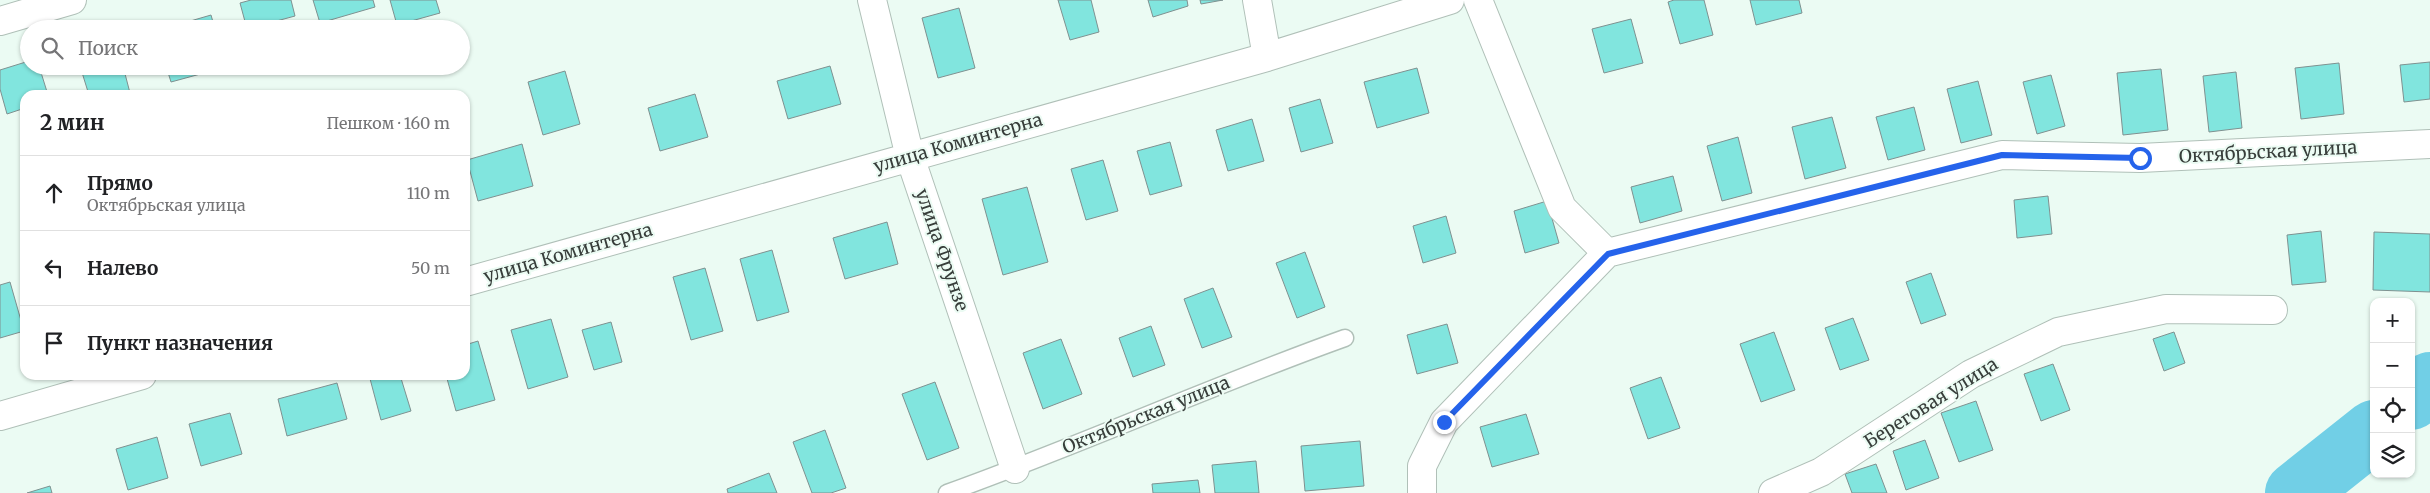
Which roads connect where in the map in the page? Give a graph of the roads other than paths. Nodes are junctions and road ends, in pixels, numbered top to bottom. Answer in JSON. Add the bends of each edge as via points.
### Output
{"nodes":[{"id":1,"x":72,"y":0,"type":"edge"},
{"id":2,"x":872,"y":0,"type":"edge"},
{"id":3,"x":1257,"y":0,"type":"edge"},
{"id":4,"x":1450,"y":0,"type":"edge"},
{"id":5,"x":1478,"y":0,"type":"edge"},
{"id":6,"x":0,"y":21,"type":"edge"},
{"id":7,"x":1267,"y":57,"type":"junction"},
{"id":8,"x":2430,"y":144,"type":"edge"},
{"id":9,"x":910,"y":156,"type":"junction"},
{"id":10,"x":1608,"y":254,"type":"junction"},
{"id":11,"x":470,"y":281,"type":"edge"},
{"id":12,"x":2273,"y":310,"type":"dead end"},
{"id":13,"x":1345,"y":338,"type":"dead end"},
{"id":14,"x":125,"y":380,"type":"edge"},
{"id":15,"x":0,"y":416,"type":"edge"},
{"id":16,"x":1015,"y":468,"type":"junction"},
{"id":17,"x":947,"y":493,"type":"edge"},
{"id":18,"x":1422,"y":493,"type":"edge"},
{"id":19,"x":1773,"y":493,"type":"edge"}],
"edges":[{"from":1,"to":6,"type":"street"},
{"from":2,"to":9,"type":"street","name":"улица Фрунзе"},
{"from":3,"to":7,"type":"street"},
{"from":4,"to":7,"type":"street","name":"улица Коминтерна"},
{"from":5,"to":10,"type":"street","via":[[1562,208]]},
{"from":7,"to":9,"type":"street","name":"улица Коминтерна"},
{"from":8,"to":10,"type":"street","name":"Октябрьская улица","via":[[2140,158],[2002,155]]},
{"from":9,"to":11,"type":"street","name":"улица Коминтерна"},
{"from":9,"to":16,"type":"street","name":"улица Фрунзе"},
{"from":10,"to":18,"type":"street","via":[[1444,422],[1422,466]]},
{"from":12,"to":19,"type":"street","name":"Береговая улица","via":[[2166,309],[2058,332],[1971,374],[1821,472]]},
{"from":13,"to":16,"type":"lane","name":"Октябрьская улица","via":[[1251,372]]},
{"from":14,"to":15,"type":"street"},
{"from":16,"to":17,"type":"lane","name":"Октябрьская улица"}]}
